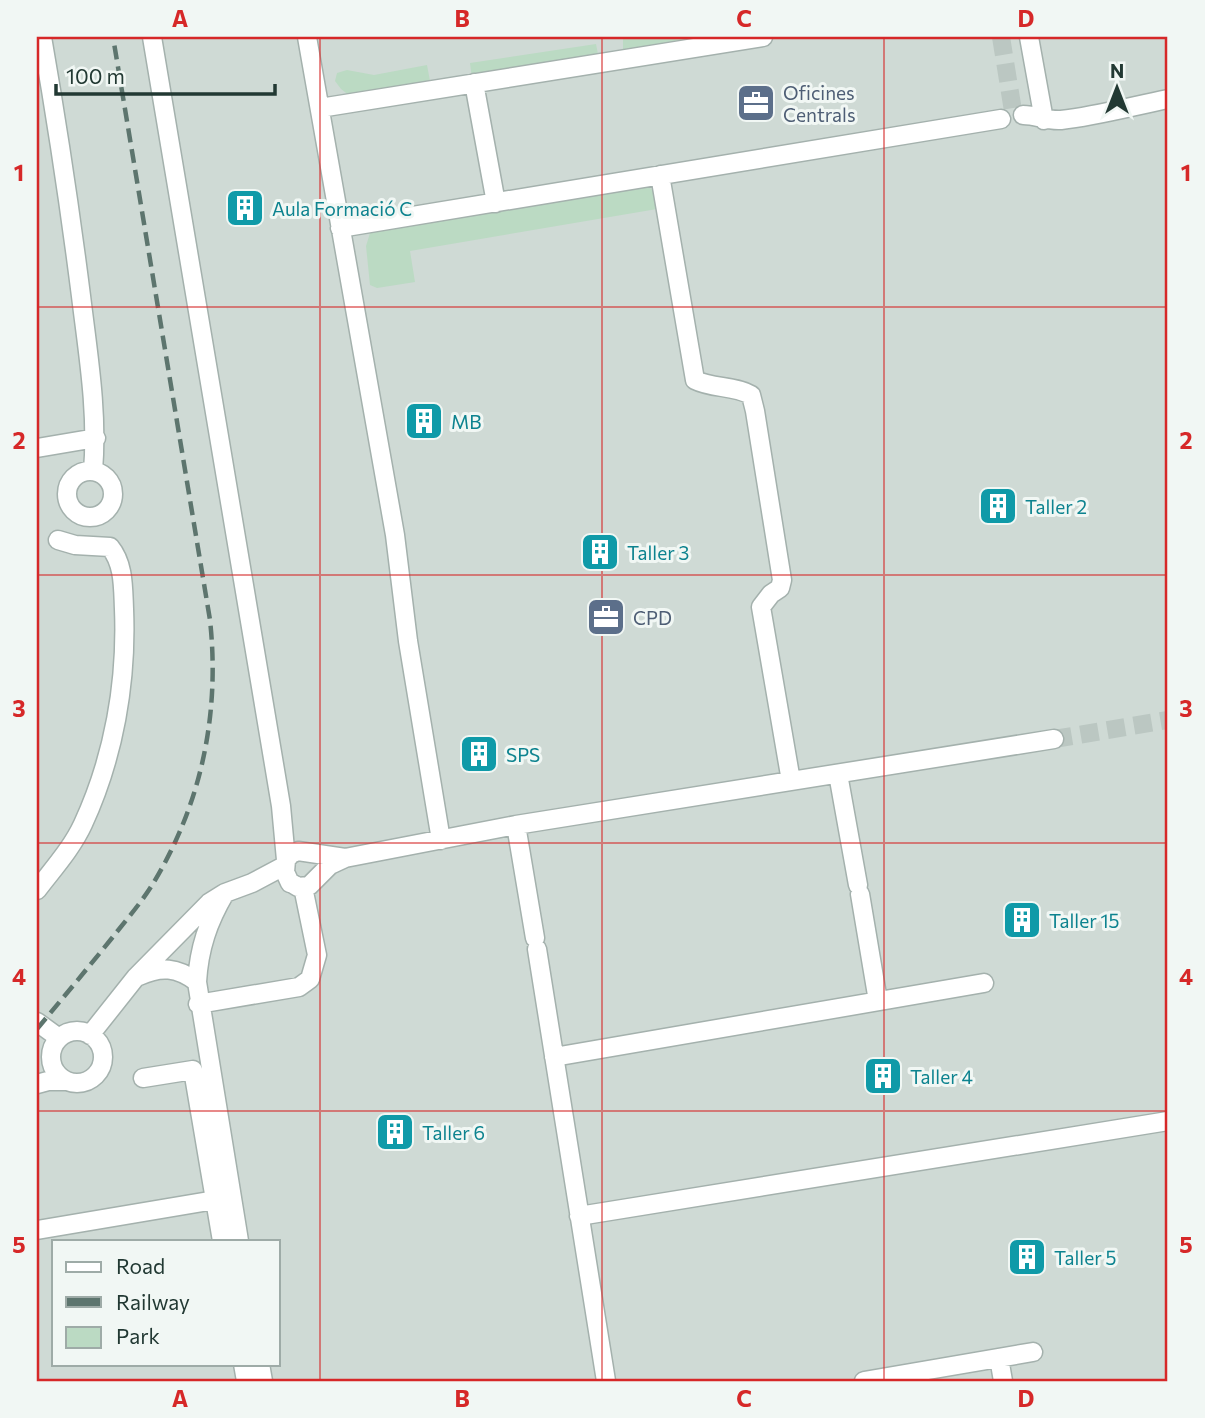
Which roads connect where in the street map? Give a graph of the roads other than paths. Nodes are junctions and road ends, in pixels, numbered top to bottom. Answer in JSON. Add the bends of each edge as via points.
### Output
{"nodes":[{"id":1,"x":42,"y":37,"type":"edge"},
{"id":2,"x":152,"y":37,"type":"edge"},
{"id":3,"x":307,"y":37,"type":"edge"},
{"id":4,"x":764,"y":37,"type":"edge"},
{"id":5,"x":1029,"y":37,"type":"edge"},
{"id":6,"x":474,"y":83,"type":"junction"},
{"id":7,"x":1168,"y":99,"type":"edge"},
{"id":8,"x":320,"y":108,"type":"junction"},
{"id":9,"x":1023,"y":115,"type":"dead end"},
{"id":10,"x":1001,"y":119,"type":"dead end"},
{"id":11,"x":1044,"y":120,"type":"junction"},
{"id":12,"x":660,"y":175,"type":"junction"},
{"id":13,"x":496,"y":202,"type":"junction"},
{"id":14,"x":340,"y":228,"type":"junction"},
{"id":15,"x":96,"y":438,"type":"junction"},
{"id":16,"x":37,"y":449,"type":"edge"},
{"id":17,"x":93,"y":471,"type":"dead end"},
{"id":18,"x":58,"y":540,"type":"dead end"},
{"id":19,"x":1054,"y":739,"type":"tunnel mouth"},
{"id":20,"x":838,"y":774,"type":"junction"},
{"id":21,"x":790,"y":781,"type":"junction"},
{"id":22,"x":516,"y":825,"type":"junction"},
{"id":23,"x":441,"y":840,"type":"junction"},
{"id":24,"x":345,"y":858,"type":"junction"},
{"id":25,"x":296,"y":867,"type":"junction"},
{"id":26,"x":37,"y":890,"type":"edge"},
{"id":27,"x":225,"y":893,"type":"junction"},
{"id":28,"x":136,"y":977,"type":"junction"},
{"id":29,"x":197,"y":982,"type":"junction"},
{"id":30,"x":984,"y":983,"type":"dead end"},
{"id":31,"x":878,"y":1001,"type":"junction"},
{"id":32,"x":198,"y":1004,"type":"junction"},
{"id":33,"x":37,"y":1022,"type":"edge"},
{"id":34,"x":90,"y":1035,"type":"junction"},
{"id":35,"x":59,"y":1038,"type":"junction"},
{"id":36,"x":50,"y":1054,"type":"junction"},
{"id":37,"x":554,"y":1056,"type":"junction"},
{"id":38,"x":37,"y":1077,"type":"edge"},
{"id":39,"x":143,"y":1078,"type":"dead end"},
{"id":40,"x":67,"y":1082,"type":"junction"},
{"id":41,"x":37,"y":1084,"type":"edge"},
{"id":42,"x":1168,"y":1121,"type":"edge"},
{"id":43,"x":215,"y":1200,"type":"junction"},
{"id":44,"x":579,"y":1216,"type":"junction"},
{"id":45,"x":37,"y":1230,"type":"edge"},
{"id":46,"x":222,"y":1240,"type":"edge"},
{"id":47,"x":239,"y":1240,"type":"edge"},
{"id":48,"x":1033,"y":1352,"type":"dead end"},
{"id":49,"x":999,"y":1358,"type":"junction"},
{"id":50,"x":606,"y":1381,"type":"edge"},
{"id":51,"x":864,"y":1381,"type":"edge"},
{"id":52,"x":1003,"y":1381,"type":"edge"}],
"edges":[{"from":1,"to":15,"type":"lane","via":[[62,152]]},
{"from":2,"to":25,"type":"lane","via":[[284,827]]},
{"from":3,"to":8,"type":"lane"},
{"from":4,"to":6,"type":"lane"},
{"from":5,"to":11,"type":"lane"},
{"from":6,"to":8,"type":"lane"},
{"from":6,"to":13,"type":"lane"},
{"from":7,"to":11,"type":"lane"},
{"from":8,"to":14,"type":"lane"},
{"from":9,"to":11,"type":"lane"},
{"from":10,"to":12,"type":"lane"},
{"from":12,"to":13,"type":"lane"},
{"from":12,"to":21,"type":"lane","via":[[695,380],[751,394],[782,580],[761,607]]},
{"from":13,"to":14,"type":"lane"},
{"from":14,"to":23,"type":"lane","via":[[395,535]]},
{"from":15,"to":16,"type":"lane"},
{"from":15,"to":17,"type":"lane"},
{"from":18,"to":26,"type":"lane","via":[[110,547],[116,555],[123,581],[125,640],[118,710],[102,776],[82,825]]},
{"from":19,"to":20,"type":"lane"},
{"from":20,"to":21,"type":"lane"},
{"from":20,"to":31,"type":"lane"},
{"from":21,"to":22,"type":"lane"},
{"from":22,"to":23,"type":"lane"},
{"from":22,"to":37,"type":"lane"},
{"from":23,"to":24,"type":"lane"},
{"from":24,"to":25,"type":"lane"},
{"from":24,"to":25,"type":"lane","via":[[330,865],[309,886]]},
{"from":25,"to":27,"type":"lane"},
{"from":25,"to":32,"type":"lane","via":[[317,955],[310,979],[299,987]]},
{"from":27,"to":28,"type":"lane","via":[[197,914]]},
{"from":27,"to":29,"type":"lane","via":[[206,930]]},
{"from":28,"to":29,"type":"lane","via":[[168,968]]},
{"from":28,"to":34,"type":"lane"},
{"from":29,"to":32,"type":"lane"},
{"from":30,"to":31,"type":"lane"},
{"from":31,"to":37,"type":"lane","via":[[801,1006]]},
{"from":32,"to":47,"type":"lane"},
{"from":33,"to":35,"type":"lane"},
{"from":34,"to":35,"type":"lane","via":[[74,1031]]},
{"from":34,"to":40,"type":"lane","via":[[101,1048],[102,1065],[92,1079]]},
{"from":35,"to":36,"type":"lane"},
{"from":36,"to":38,"type":"lane"},
{"from":36,"to":40,"type":"lane","via":[[57,1075]]},
{"from":37,"to":44,"type":"lane"},
{"from":39,"to":43,"type":"lane","via":[[193,1070]]},
{"from":40,"to":41,"type":"lane"},
{"from":42,"to":44,"type":"lane"},
{"from":43,"to":45,"type":"lane"},
{"from":43,"to":46,"type":"lane"},
{"from":44,"to":50,"type":"lane"},
{"from":48,"to":49,"type":"lane"},
{"from":49,"to":51,"type":"lane"},
{"from":49,"to":52,"type":"lane"}]}
